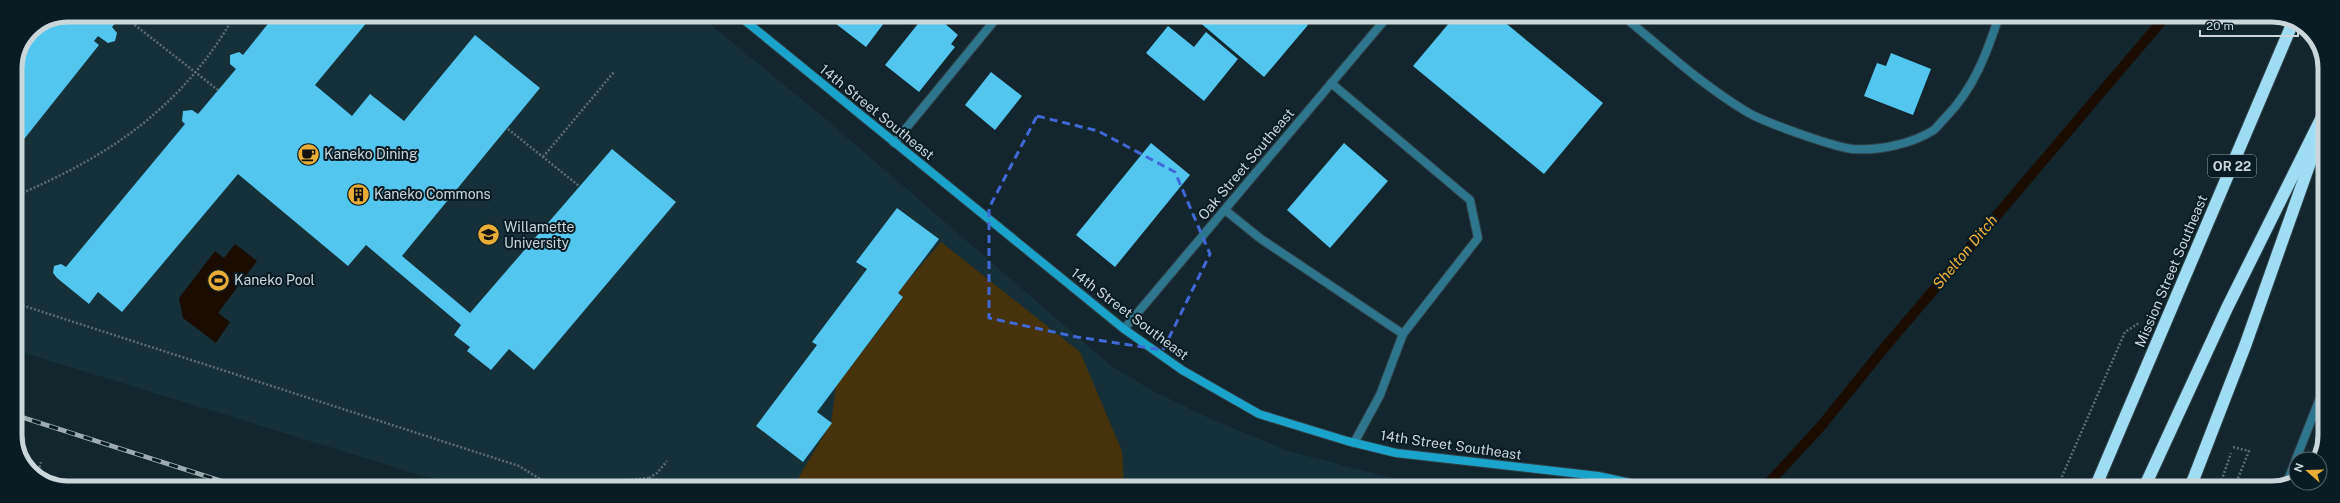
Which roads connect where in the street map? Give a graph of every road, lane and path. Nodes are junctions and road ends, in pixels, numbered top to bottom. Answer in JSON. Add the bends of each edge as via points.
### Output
{"nodes":[{"id":1,"x":131,"y":22,"type":"edge"},
{"id":2,"x":231,"y":22,"type":"edge"},
{"id":3,"x":747,"y":22,"type":"edge"},
{"id":4,"x":993,"y":22,"type":"edge"},
{"id":5,"x":1383,"y":22,"type":"edge"},
{"id":6,"x":1631,"y":22,"type":"edge"},
{"id":7,"x":1996,"y":22,"type":"edge"},
{"id":8,"x":2292,"y":26,"type":"edge"},
{"id":9,"x":614,"y":72,"type":"dead end"},
{"id":10,"x":196,"y":73,"type":"junction"},
{"id":11,"x":1331,"y":83,"type":"junction"},
{"id":12,"x":218,"y":90,"type":"dead end"},
{"id":13,"x":2318,"y":125,"type":"edge"},
{"id":14,"x":508,"y":129,"type":"dead end"},
{"id":15,"x":2318,"y":140,"type":"edge"},
{"id":16,"x":894,"y":143,"type":"junction"},
{"id":17,"x":543,"y":157,"type":"junction"},
{"id":18,"x":579,"y":186,"type":"dead end"},
{"id":19,"x":22,"y":193,"type":"edge"},
{"id":20,"x":1225,"y":210,"type":"junction"},
{"id":21,"x":22,"y":305,"type":"edge"},
{"id":22,"x":1124,"y":329,"type":"junction"},
{"id":23,"x":2125,"y":332,"type":"dead end"},
{"id":24,"x":1404,"y":334,"type":"junction"},
{"id":25,"x":2318,"y":403,"type":"edge"},
{"id":26,"x":1354,"y":443,"type":"junction"},
{"id":27,"x":2233,"y":447,"type":"dead end"},
{"id":28,"x":2300,"y":451,"type":"edge"},
{"id":29,"x":667,"y":461,"type":"dead end"},
{"id":30,"x":41,"y":462,"type":"dead end"},
{"id":31,"x":38,"y":470,"type":"edge"},
{"id":32,"x":649,"y":478,"type":"junction"},
{"id":33,"x":543,"y":481,"type":"edge"},
{"id":34,"x":617,"y":481,"type":"edge"},
{"id":35,"x":653,"y":481,"type":"edge"},
{"id":36,"x":1620,"y":481,"type":"edge"},
{"id":37,"x":2060,"y":481,"type":"edge"},
{"id":38,"x":2098,"y":481,"type":"edge"},
{"id":39,"x":2147,"y":481,"type":"edge"},
{"id":40,"x":2193,"y":481,"type":"edge"},
{"id":41,"x":2237,"y":481,"type":"edge"}],
"edges":[{"from":1,"to":10,"type":"path"},
{"from":2,"to":10,"type":"path"},
{"from":3,"to":16,"type":"street","name":"14th Street Southeast"},
{"from":4,"to":16,"type":"street"},
{"from":5,"to":11,"type":"street","name":"Oak Street Southeast"},
{"from":6,"to":7,"type":"street","via":[[1726,98],[1749,112],[1852,149],[1907,142],[1934,129],[1954,108],[1975,78]]},
{"from":8,"to":38,"type":"highway","name":"Mission Street Southeast","number":"OR 22"},
{"from":9,"to":17,"type":"path"},
{"from":10,"to":12,"type":"path"},
{"from":10,"to":19,"type":"path","via":[[149,120],[114,146],[83,164]]},
{"from":11,"to":20,"type":"street","name":"Oak Street Southeast"},
{"from":11,"to":24,"type":"street","via":[[1470,200],[1478,238]]},
{"from":13,"to":39,"type":"highway","via":[[2227,308]]},
{"from":14,"to":17,"type":"path"},
{"from":15,"to":40,"type":"highway","via":[[2245,346]]},
{"from":16,"to":22,"type":"street","name":"14th Street Southeast"},
{"from":17,"to":18,"type":"path"},
{"from":20,"to":22,"type":"street","name":"Oak Street Southeast"},
{"from":20,"to":24,"type":"street","via":[[1261,239]]},
{"from":21,"to":33,"type":"path","via":[[519,466]]},
{"from":22,"to":26,"type":"street","name":"14th Street Southeast","via":[[1182,370],[1259,414]]},
{"from":23,"to":37,"type":"path","name":"Mission Street Southeast"},
{"from":24,"to":26,"type":"street","via":[[1380,395]]},
{"from":25,"to":28,"type":"street"},
{"from":26,"to":36,"type":"street","name":"14th Street Southeast","via":[[1396,453],[1598,476]]},
{"from":27,"to":41,"type":"path","via":[[2249,451]]},
{"from":29,"to":32,"type":"path"},
{"from":30,"to":31,"type":"path"},
{"from":32,"to":34,"type":"path"},
{"from":32,"to":35,"type":"path"}]}
